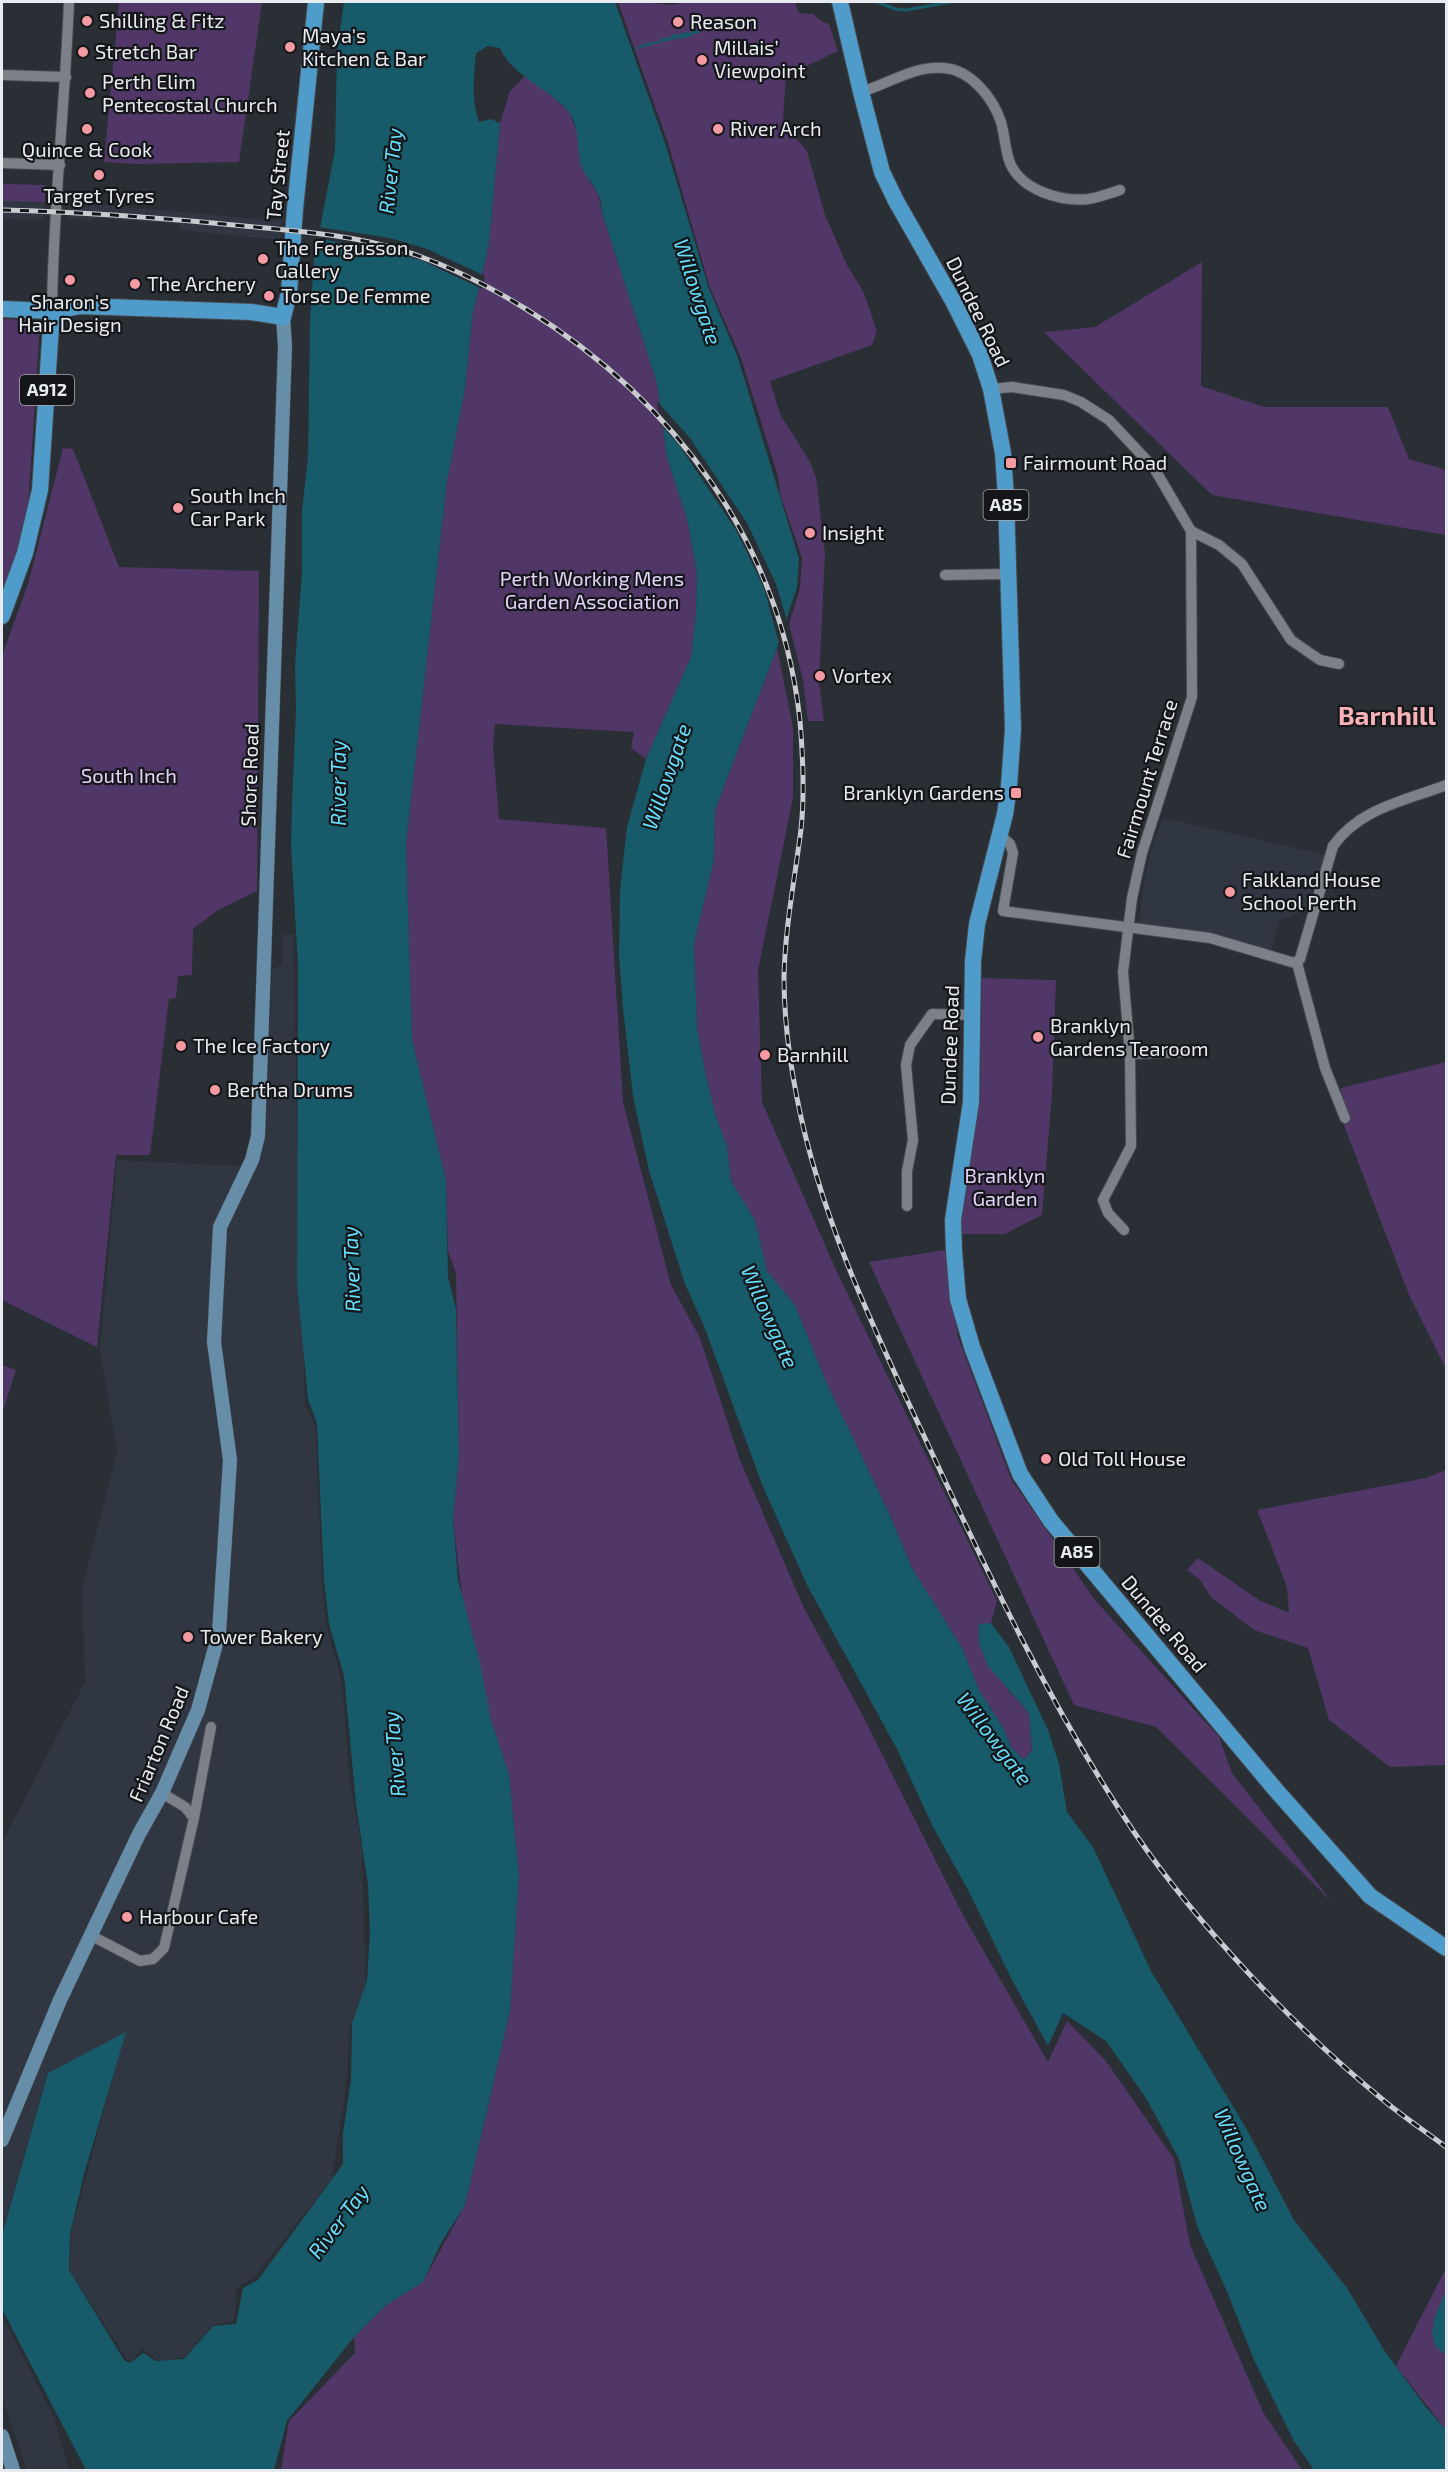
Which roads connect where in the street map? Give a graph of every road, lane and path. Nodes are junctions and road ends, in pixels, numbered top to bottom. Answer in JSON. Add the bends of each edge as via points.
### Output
{"nodes":[{"id":1,"x":69,"y":2,"type":"edge"},
{"id":2,"x":316,"y":2,"type":"edge"},
{"id":3,"x":840,"y":2,"type":"edge"},
{"id":4,"x":2,"y":75,"type":"edge"},
{"id":5,"x":66,"y":77,"type":"junction"},
{"id":6,"x":861,"y":92,"type":"junction"},
{"id":7,"x":2,"y":163,"type":"edge"},
{"id":8,"x":60,"y":165,"type":"junction"},
{"id":9,"x":1120,"y":190,"type":"dead end"},
{"id":10,"x":2,"y":309,"type":"edge"},
{"id":11,"x":52,"y":311,"type":"junction"},
{"id":12,"x":284,"y":317,"type":"junction"},
{"id":13,"x":992,"y":389,"type":"junction"},
{"id":14,"x":1191,"y":531,"type":"junction"},
{"id":15,"x":1008,"y":574,"type":"junction"},
{"id":16,"x":945,"y":575,"type":"dead end"},
{"id":17,"x":2,"y":616,"type":"edge"},
{"id":18,"x":1339,"y":664,"type":"dead end"},
{"id":19,"x":1446,"y":785,"type":"edge"},
{"id":20,"x":1000,"y":835,"type":"junction"},
{"id":21,"x":1129,"y":929,"type":"junction"},
{"id":22,"x":1297,"y":963,"type":"junction"},
{"id":23,"x":973,"y":1015,"type":"junction"},
{"id":24,"x":1184,"y":1052,"type":"dead end"},
{"id":25,"x":1130,"y":1054,"type":"junction"},
{"id":26,"x":1345,"y":1118,"type":"dead end"},
{"id":27,"x":908,"y":1206,"type":"dead end"},
{"id":28,"x":220,"y":1227,"type":"joint"},
{"id":29,"x":1124,"y":1230,"type":"dead end"},
{"id":30,"x":211,"y":1726,"type":"dead end"},
{"id":31,"x":162,"y":1793,"type":"junction"},
{"id":32,"x":194,"y":1818,"type":"junction"},
{"id":33,"x":90,"y":1935,"type":"junction"},
{"id":34,"x":1446,"y":1948,"type":"edge"},
{"id":35,"x":2,"y":2140,"type":"edge"},
{"id":36,"x":2,"y":2436,"type":"edge"},
{"id":37,"x":13,"y":2470,"type":"edge"}],
"edges":[{"from":1,"to":5,"type":"street"},
{"from":2,"to":12,"type":"main road","name":"Tay Street"},
{"from":3,"to":6,"type":"main road","name":"Dundee Road","number":"A85"},
{"from":4,"to":5,"type":"street"},
{"from":5,"to":8,"type":"street"},
{"from":6,"to":9,"type":"street","via":[[913,72],[956,70],[976,82],[989,101],[1000,121],[1011,165],[1026,182],[1063,198],[1091,199]]},
{"from":6,"to":13,"type":"main road","name":"Dundee Road","number":"A85","via":[[882,172],[980,355]]},
{"from":7,"to":8,"type":"street"},
{"from":8,"to":11,"type":"street"},
{"from":10,"to":11,"type":"main road"},
{"from":11,"to":12,"type":"main road","via":[[80,306],[251,312]]},
{"from":11,"to":17,"type":"main road","number":"A912","via":[[40,490],[25,553]]},
{"from":12,"to":28,"type":"street","name":"Shore Road","via":[[258,1136],[252,1160]]},
{"from":13,"to":14,"type":"street","via":[[1012,387],[1064,395],[1103,415],[1154,468]]},
{"from":13,"to":15,"type":"main road","name":"Dundee Road","number":"A85","via":[[1003,453]]},
{"from":14,"to":18,"type":"street","via":[[1219,545],[1242,564],[1291,640],[1320,660]]},
{"from":14,"to":21,"type":"street","name":"Fairmount Terrace","via":[[1192,697],[1142,853]]},
{"from":15,"to":16,"type":"street"},
{"from":15,"to":20,"type":"main road","name":"Dundee Road","number":"A85","via":[[1013,729]]},
{"from":19,"to":22,"type":"street","via":[[1369,813],[1341,834],[1333,846]]},
{"from":20,"to":21,"type":"street","via":[[1013,853],[1003,911]]},
{"from":20,"to":23,"type":"main road","name":"Dundee Road","number":"A85","via":[[977,924]]},
{"from":21,"to":22,"type":"street","via":[[1210,938]]},
{"from":21,"to":25,"type":"street","name":"Fairmount Terrace","via":[[1123,972]]},
{"from":22,"to":26,"type":"street","via":[[1325,1068]]},
{"from":23,"to":27,"type":"street","via":[[932,1014],[910,1045],[906,1065],[913,1140]]},
{"from":23,"to":34,"type":"main road","name":"Dundee Road","number":"A85","via":[[971,1102],[953,1220],[958,1299],[1020,1474],[1051,1521],[1275,1789],[1370,1896]]},
{"from":24,"to":25,"type":"street"},
{"from":25,"to":29,"type":"street","name":"Fairmount Terrace","via":[[1131,1146],[1103,1200],[1108,1213]]},
{"from":28,"to":31,"type":"street","name":"Friarton Road","via":[[214,1342],[230,1460],[219,1633],[198,1710]]},
{"from":30,"to":32,"type":"street"},
{"from":31,"to":32,"type":"street","via":[[185,1807]]},
{"from":31,"to":33,"type":"street","name":"Friarton Road"},
{"from":32,"to":33,"type":"street","via":[[164,1948],[153,1959],[140,1961]]},
{"from":33,"to":35,"type":"street","name":"Friarton Road"},
{"from":36,"to":37,"type":"street"}]}
